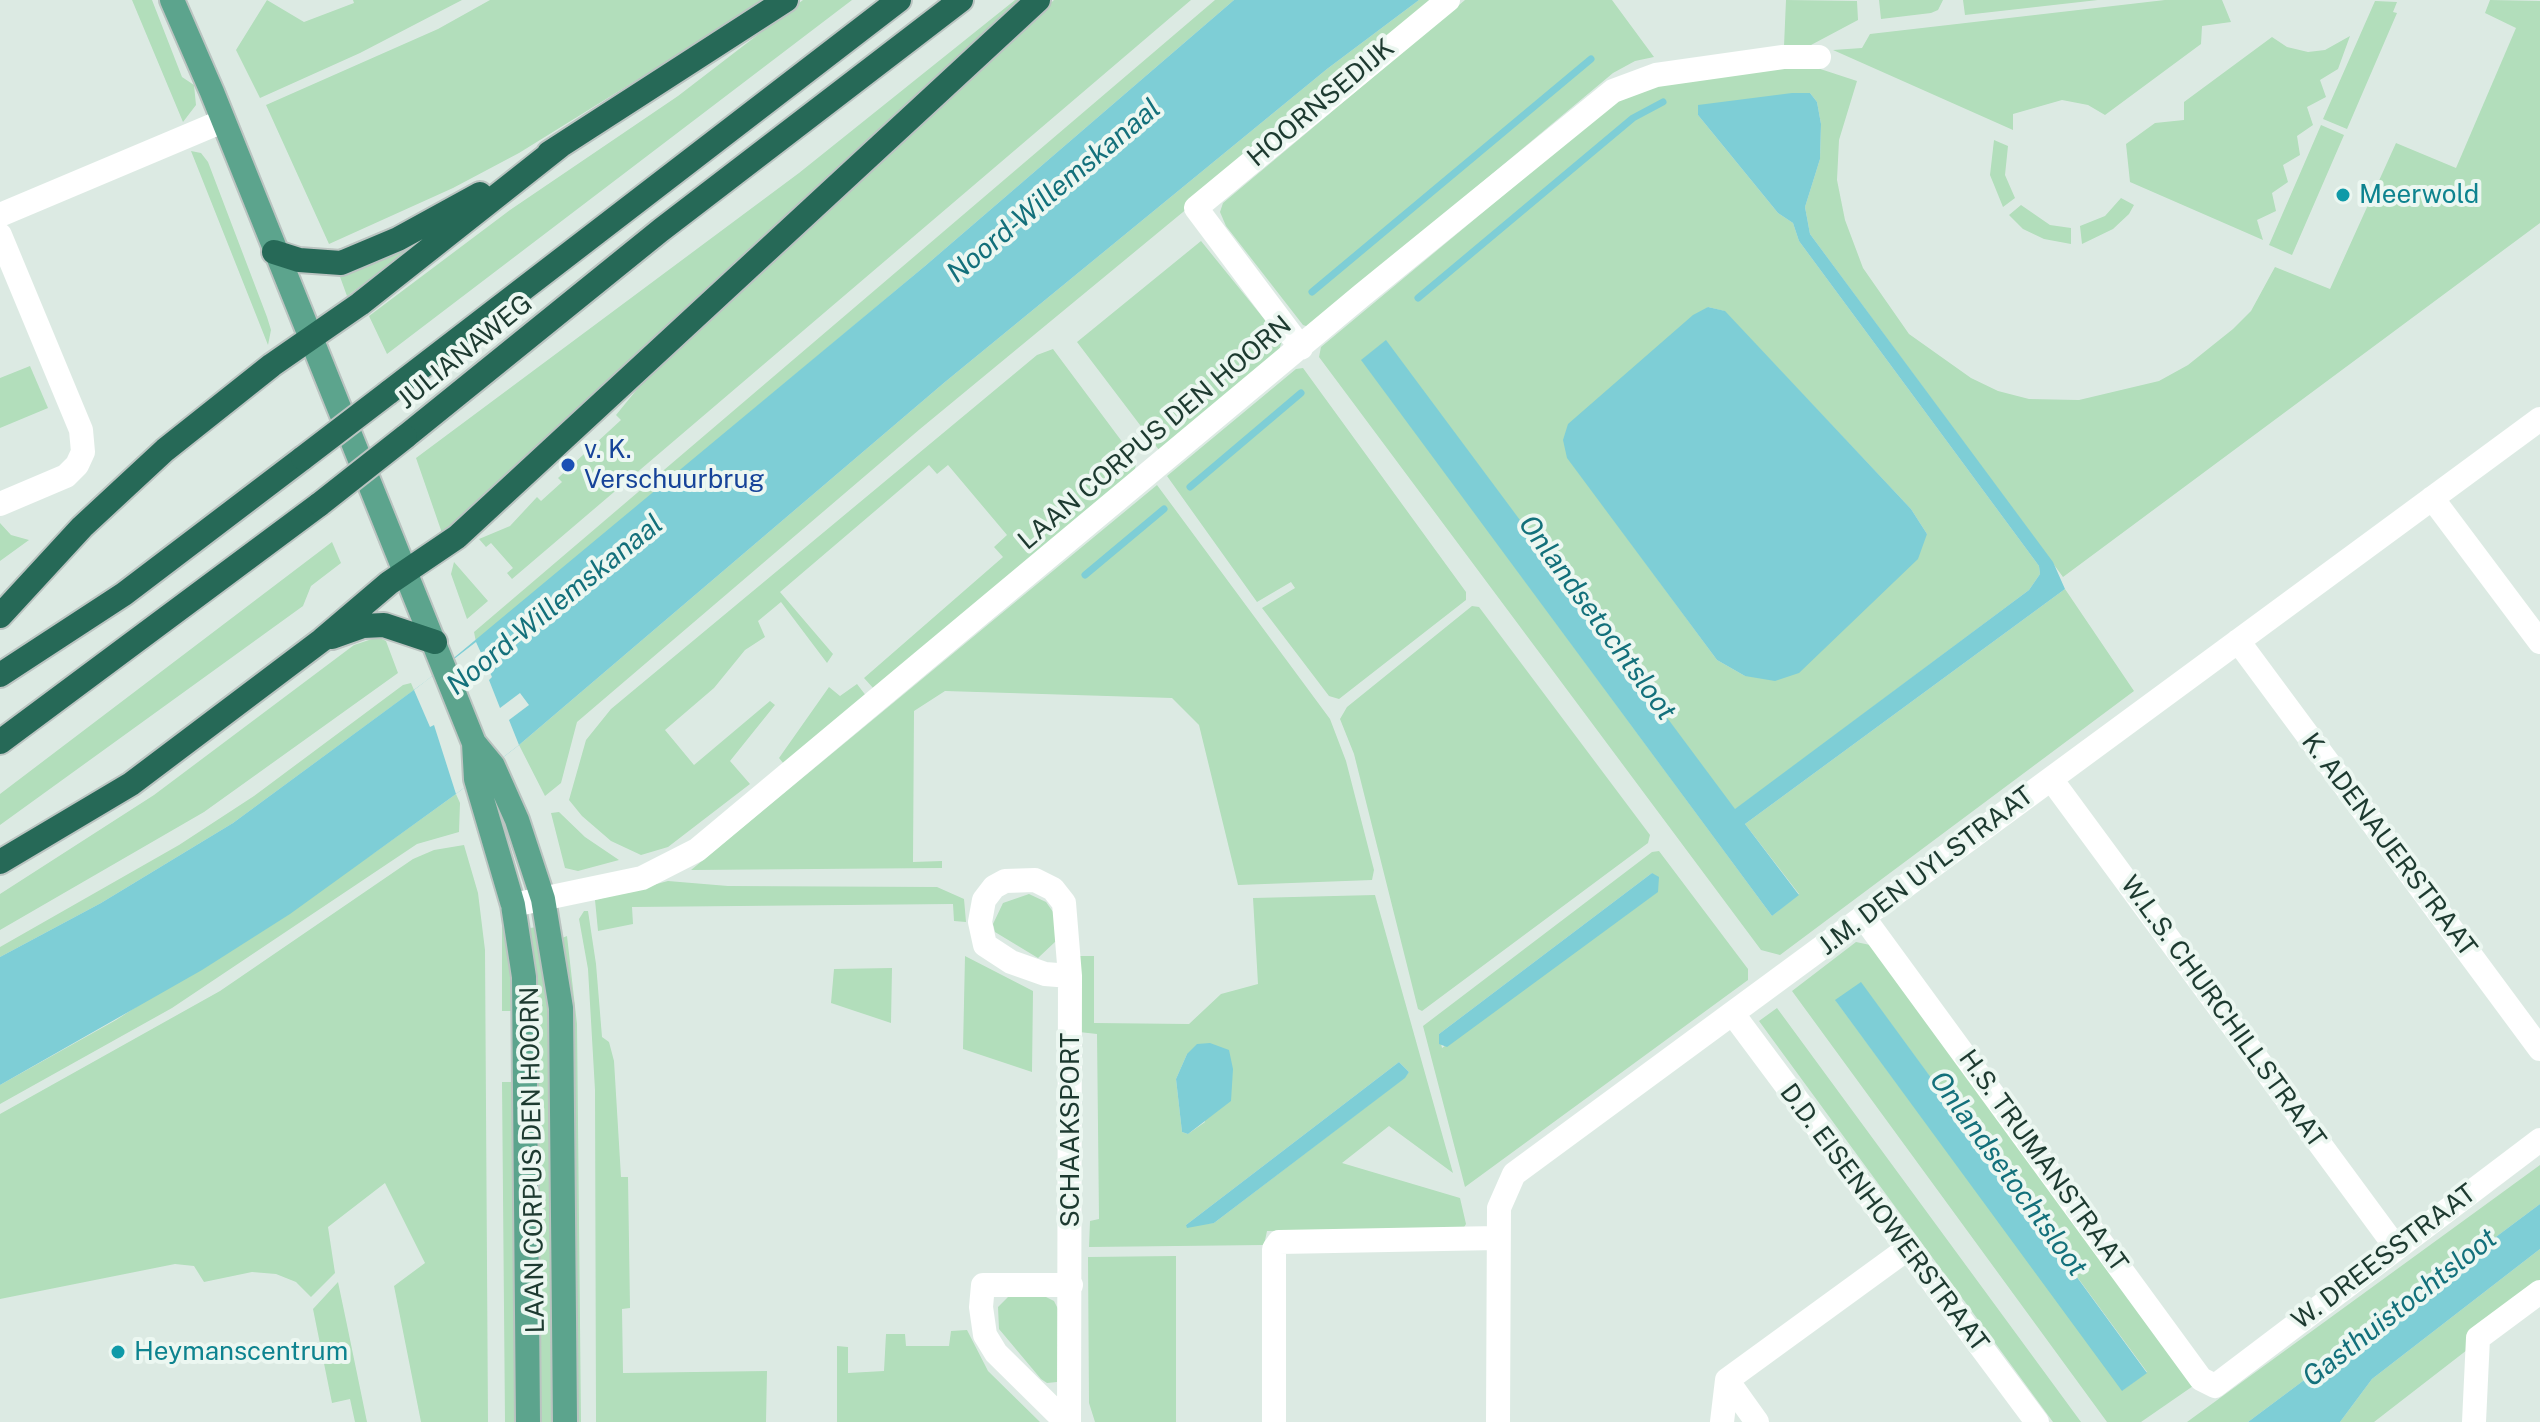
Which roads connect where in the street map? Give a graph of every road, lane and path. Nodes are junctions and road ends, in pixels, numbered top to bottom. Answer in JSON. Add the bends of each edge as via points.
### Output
{"nodes":[{"id":1,"x":172,"y":0,"type":"edge"},
{"id":2,"x":786,"y":0,"type":"edge"},
{"id":3,"x":899,"y":0,"type":"edge"},
{"id":4,"x":961,"y":0,"type":"edge"},
{"id":5,"x":1038,"y":0,"type":"edge"},
{"id":6,"x":1448,"y":0,"type":"edge"},
{"id":7,"x":1819,"y":57,"type":"dead end"},
{"id":8,"x":223,"y":121,"type":"junction"},
{"id":9,"x":560,"y":146,"type":"junction"},
{"id":10,"x":0,"y":215,"type":"edge"},
{"id":11,"x":0,"y":235,"type":"edge"},
{"id":12,"x":274,"y":252,"type":"junction"},
{"id":13,"x":310,"y":339,"type":"junction"},
{"id":14,"x":1301,"y":348,"type":"junction"},
{"id":15,"x":2540,"y":419,"type":"edge"},
{"id":16,"x":2432,"y":498,"type":"junction"},
{"id":17,"x":0,"y":504,"type":"edge"},
{"id":18,"x":406,"y":570,"type":"junction"},
{"id":19,"x":0,"y":616,"type":"edge"},
{"id":20,"x":322,"y":640,"type":"junction"},
{"id":21,"x":2238,"y":641,"type":"junction"},
{"id":22,"x":435,"y":642,"type":"junction"},
{"id":23,"x":2540,"y":642,"type":"edge"},
{"id":24,"x":0,"y":675,"type":"edge"},
{"id":25,"x":0,"y":742,"type":"edge"},
{"id":26,"x":484,"y":772,"type":"junction"},
{"id":27,"x":2051,"y":779,"type":"junction"},
{"id":28,"x":0,"y":862,"type":"edge"},
{"id":29,"x":543,"y":899,"type":"junction"},
{"id":30,"x":513,"y":905,"type":"junction"},
{"id":31,"x":1864,"y":918,"type":"junction"},
{"id":32,"x":1070,"y":976,"type":"junction"},
{"id":33,"x":1733,"y":1014,"type":"junction"},
{"id":34,"x":2540,"y":1049,"type":"edge"},
{"id":35,"x":2540,"y":1140,"type":"edge"},
{"id":36,"x":1498,"y":1238,"type":"junction"},
{"id":37,"x":2395,"y":1246,"type":"junction"},
{"id":38,"x":1907,"y":1249,"type":"junction"},
{"id":39,"x":1071,"y":1285,"type":"junction"},
{"id":40,"x":2540,"y":1292,"type":"edge"},
{"id":41,"x":2229,"y":1374,"type":"joint"},
{"id":42,"x":1727,"y":1380,"type":"junction"},
{"id":43,"x":528,"y":1422,"type":"edge"},
{"id":44,"x":565,"y":1422,"type":"edge"},
{"id":45,"x":1068,"y":1422,"type":"edge"},
{"id":46,"x":1274,"y":1422,"type":"edge"},
{"id":47,"x":1498,"y":1422,"type":"edge"},
{"id":48,"x":1722,"y":1422,"type":"edge"},
{"id":49,"x":1757,"y":1422,"type":"edge"},
{"id":50,"x":2037,"y":1422,"type":"edge"},
{"id":51,"x":2474,"y":1422,"type":"edge"}],
"edges":[{"from":1,"to":8,"type":"main road","name":"LAAN CORPUS DEN HOORN"},
{"from":2,"to":9,"type":"highway"},
{"from":3,"to":24,"type":"highway","name":"JULIANAWEG","bridge":true,"via":[[124,594]]},
{"from":4,"to":25,"type":"highway","name":"JULIANAWEG","bridge":true,"via":[[661,230],[320,504]]},
{"from":5,"to":18,"type":"highway","via":[[508,492],[457,537]]},
{"from":6,"to":14,"type":"street","name":"HOORNSEDIJK","via":[[1196,208]]},
{"from":7,"to":14,"type":"street","name":"LAAN CORPUS DEN HOORN","via":[[1656,75],[1613,91]]},
{"from":8,"to":10,"type":"street"},
{"from":8,"to":12,"type":"main road","name":"LAAN CORPUS DEN HOORN"},
{"from":9,"to":12,"type":"highway","via":[[424,225],[341,263]]},
{"from":9,"to":13,"type":"highway"},
{"from":11,"to":17,"type":"street","via":[[81,430],[83,452],[66,476]]},
{"from":12,"to":13,"type":"main road","name":"LAAN CORPUS DEN HOORN"},
{"from":13,"to":18,"type":"main road","name":"LAAN CORPUS DEN HOORN"},
{"from":13,"to":19,"type":"highway","via":[[129,481]]},
{"from":14,"to":29,"type":"street","name":"LAAN CORPUS DEN HOORN","via":[[697,850],[642,878]]},
{"from":15,"to":16,"type":"street","name":"J.M. DEN UYLSTRAAT"},
{"from":16,"to":21,"type":"street","name":"J.M. DEN UYLSTRAAT"},
{"from":16,"to":23,"type":"street"},
{"from":18,"to":20,"type":"highway"},
{"from":18,"to":22,"type":"main road","name":"LAAN CORPUS DEN HOORN"},
{"from":20,"to":22,"type":"highway","via":[[384,625]]},
{"from":20,"to":28,"type":"highway","via":[[131,784]]},
{"from":21,"to":27,"type":"street","name":"J.M. DEN UYLSTRAAT"},
{"from":21,"to":34,"type":"street","name":"K. ADENAUERSTRAAT"},
{"from":22,"to":26,"type":"main road","name":"LAAN CORPUS DEN HOORN"},
{"from":26,"to":29,"type":"main road","name":"LAAN CORPUS DEN HOORN","via":[[517,820]]},
{"from":26,"to":30,"type":"main road","name":"LAAN CORPUS DEN HOORN"},
{"from":27,"to":31,"type":"street","name":"J.M. DEN UYLSTRAAT"},
{"from":27,"to":37,"type":"street","name":"W.L.S. CHURCHILLSTRAAT"},
{"from":29,"to":30,"type":"street","name":"LAAN CORPUS DEN HOORN"},
{"from":29,"to":44,"type":"main road","name":"LAAN CORPUS DEN HOORN","via":[[561,1008]]},
{"from":30,"to":43,"type":"main road","name":"LAAN CORPUS DEN HOORN","via":[[526,1019]]},
{"from":31,"to":33,"type":"street","name":"J.M. DEN UYLSTRAAT"},
{"from":31,"to":41,"type":"street","name":"H.S. TRUMANSTRAAT","via":[[2201,1379],[2215,1386]]},
{"from":32,"to":32,"type":"street","name":"SCHAAKSPORT","via":[[1011,962],[985,945],[980,922],[984,900],[994,887],[1005,881],[1035,880],[1060,895]]},
{"from":32,"to":39,"type":"street","name":"SCHAAKSPORT"},
{"from":33,"to":36,"type":"street","name":"J.M. DEN UYLSTRAAT","via":[[1514,1174],[1499,1208]]},
{"from":33,"to":38,"type":"street","name":"D.D. EISENHOWERSTRAAT"},
{"from":35,"to":37,"type":"street","name":"W. DREESSTRAAT"},
{"from":36,"to":46,"type":"street","via":[[1279,1242],[1274,1249]]},
{"from":36,"to":47,"type":"street","name":"J.M. DEN UYLSTRAAT"},
{"from":37,"to":41,"type":"street","name":"W. DREESSTRAAT"},
{"from":38,"to":42,"type":"street"},
{"from":38,"to":50,"type":"street","name":"D.D. EISENHOWERSTRAAT"},
{"from":39,"to":45,"type":"street","name":"SCHAAKSPORT"},
{"from":39,"to":45,"type":"street","name":"SCHAAKSPORT","via":[[983,1285],[981,1307],[985,1335],[996,1353]]},
{"from":40,"to":51,"type":"street","via":[[2478,1338]]},
{"from":42,"to":48,"type":"street"},
{"from":42,"to":49,"type":"street"}]}
